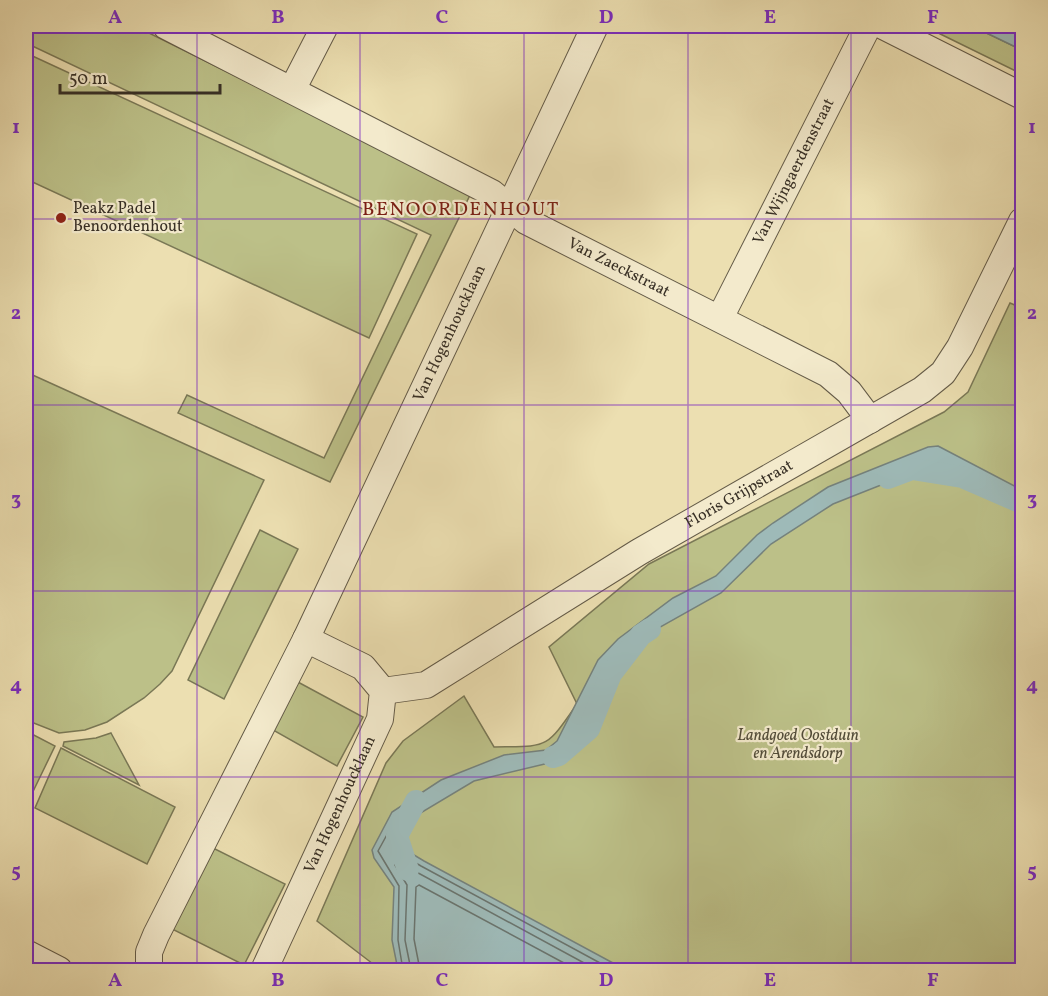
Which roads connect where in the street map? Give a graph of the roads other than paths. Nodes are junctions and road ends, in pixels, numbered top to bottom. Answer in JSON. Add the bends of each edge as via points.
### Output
{"nodes":[{"id":1,"x":166,"y":26,"type":"edge"},
{"id":2,"x":325,"y":26,"type":"edge"},
{"id":3,"x":595,"y":26,"type":"edge"},
{"id":4,"x":868,"y":26,"type":"edge"},
{"id":5,"x":883,"y":26,"type":"edge"},
{"id":6,"x":292,"y":90,"type":"junction"},
{"id":7,"x":1023,"y":96,"type":"edge"},
{"id":8,"x":509,"y":207,"type":"junction"},
{"id":9,"x":1023,"y":221,"type":"edge"},
{"id":10,"x":720,"y":318,"type":"junction"},
{"id":11,"x":870,"y":420,"type":"junction"},
{"id":12,"x":306,"y":639,"type":"junction"},
{"id":13,"x":383,"y":691,"type":"junction"},
{"id":14,"x":26,"y":953,"type":"edge"},
{"id":15,"x":59,"y":970,"type":"edge"},
{"id":16,"x":149,"y":970,"type":"edge"},
{"id":17,"x":264,"y":970,"type":"edge"}],
"edges":[{"from":1,"to":6,"type":"street","name":"Van Zaeckstraat"},
{"from":2,"to":6,"type":"street"},
{"from":3,"to":8,"type":"street","name":"Van Hogenhoucklaan"},
{"from":4,"to":10,"type":"street","name":"Van Wijngaerdenstraat"},
{"from":5,"to":7,"type":"street"},
{"from":6,"to":8,"type":"street","name":"Van Zaeckstraat","via":[[492,193]]},
{"from":8,"to":10,"type":"street","name":"Van Zaeckstraat","via":[[526,221]]},
{"from":8,"to":12,"type":"street","name":"Van Hogenhoucklaan"},
{"from":9,"to":11,"type":"street","name":"Floris Grijpstraat","via":[[943,373]]},
{"from":10,"to":11,"type":"street","name":"Van Zaeckstraat","via":[[828,375],[849,392]]},
{"from":11,"to":13,"type":"street","name":"Floris Grijpstraat","via":[[639,552],[426,685]]},
{"from":12,"to":13,"type":"street","via":[[363,667]]},
{"from":12,"to":16,"type":"street","name":"Van Hogenhoucklaan","via":[[156,935],[149,952]]},
{"from":13,"to":17,"type":"street","name":"Van Hogenhoucklaan","via":[[380,719]]},
{"from":14,"to":15,"type":"street"}]}
